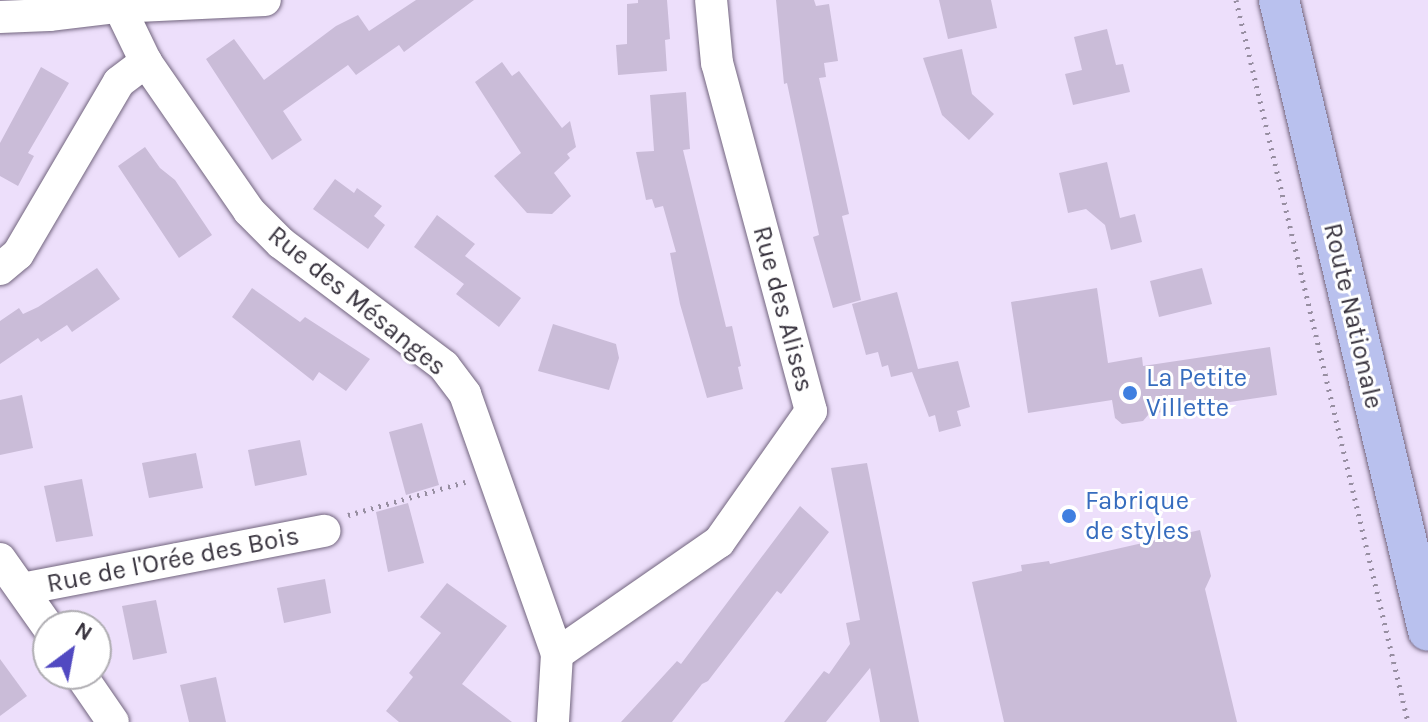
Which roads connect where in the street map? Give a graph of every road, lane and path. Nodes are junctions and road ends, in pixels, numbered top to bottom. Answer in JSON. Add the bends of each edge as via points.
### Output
{"nodes":[{"id":1,"x":265,"y":0,"type":"edge"},
{"id":2,"x":711,"y":0,"type":"edge"},
{"id":3,"x":1236,"y":0,"type":"edge"},
{"id":4,"x":1279,"y":0,"type":"edge"},
{"id":5,"x":116,"y":3,"type":"edge"},
{"id":6,"x":0,"y":17,"type":"edge"},
{"id":7,"x":146,"y":62,"type":"junction"},
{"id":8,"x":0,"y":269,"type":"edge"},
{"id":9,"x":496,"y":473,"type":"junction"},
{"id":10,"x":324,"y":531,"type":"joint"},
{"id":11,"x":0,"y":559,"type":"edge"},
{"id":12,"x":22,"y":589,"type":"junction"},
{"id":13,"x":36,"y":610,"type":"edge"},
{"id":14,"x":1428,"y":629,"type":"edge"},
{"id":15,"x":557,"y":654,"type":"junction"},
{"id":16,"x":91,"y":690,"type":"edge"},
{"id":17,"x":113,"y":722,"type":"edge"},
{"id":18,"x":553,"y":722,"type":"edge"},
{"id":19,"x":1408,"y":722,"type":"edge"}],
"edges":[{"from":1,"to":5,"type":"street"},
{"from":2,"to":15,"type":"street","name":"Rue des Alises","via":[[717,63],[811,411],[719,542]]},
{"from":3,"to":19,"type":"path"},
{"from":4,"to":14,"type":"main road","name":"Route Nationale"},
{"from":5,"to":6,"type":"street"},
{"from":5,"to":7,"type":"street","name":"Rue des Mésanges"},
{"from":7,"to":8,"type":"street","via":[[119,82],[18,254]]},
{"from":7,"to":9,"type":"street","name":"Rue des Mésanges","via":[[249,211],[281,243],[444,366],[465,394]]},
{"from":9,"to":10,"type":"path","via":[[334,519]]},
{"from":9,"to":15,"type":"street","name":"Rue des Mésanges"},
{"from":10,"to":12,"type":"street","name":"Rue de l'Orée des Bois"},
{"from":11,"to":12,"type":"street","name":"Rue de l'Orée des Bois"},
{"from":12,"to":13,"type":"street","name":"Rue de l'Orée des Bois"},
{"from":15,"to":18,"type":"street","name":"Rue des Mésanges"},
{"from":16,"to":17,"type":"street"}]}
